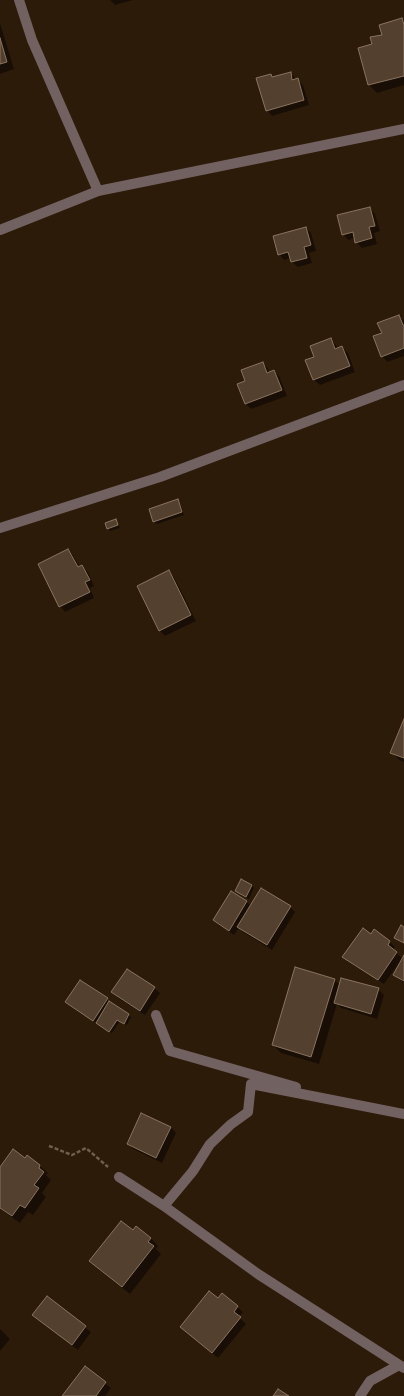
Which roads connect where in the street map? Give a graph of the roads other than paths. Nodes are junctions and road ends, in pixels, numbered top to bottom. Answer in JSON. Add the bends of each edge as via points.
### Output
{"nodes":[{"id":1,"x":19,"y":0,"type":"edge"},
{"id":2,"x":404,"y":129,"type":"edge"},
{"id":3,"x":98,"y":191,"type":"junction"},
{"id":4,"x":0,"y":230,"type":"edge"},
{"id":5,"x":404,"y":385,"type":"edge"},
{"id":6,"x":0,"y":528,"type":"edge"},
{"id":7,"x":156,"y":1015,"type":"dead end"},
{"id":8,"x":404,"y":1114,"type":"edge"},
{"id":9,"x":404,"y":1117,"type":"edge"},
{"id":10,"x":119,"y":1177,"type":"road end"},
{"id":11,"x":164,"y":1206,"type":"junction"},
{"id":12,"x":401,"y":1366,"type":"edge"},
{"id":13,"x":360,"y":1396,"type":"edge"}],
"edges":[{"from":1,"to":3,"type":"street","via":[[32,40]]},
{"from":2,"to":3,"type":"street"},
{"from":3,"to":4,"type":"street"},
{"from":5,"to":6,"type":"street","via":[[160,477]]},
{"from":7,"to":9,"type":"street","via":[[170,1051]]},
{"from":8,"to":11,"type":"street","via":[[251,1084],[248,1112],[210,1144]]},
{"from":10,"to":11,"type":"street"},
{"from":11,"to":12,"type":"street","via":[[258,1274]]},
{"from":12,"to":13,"type":"street","via":[[370,1381]]}]}
